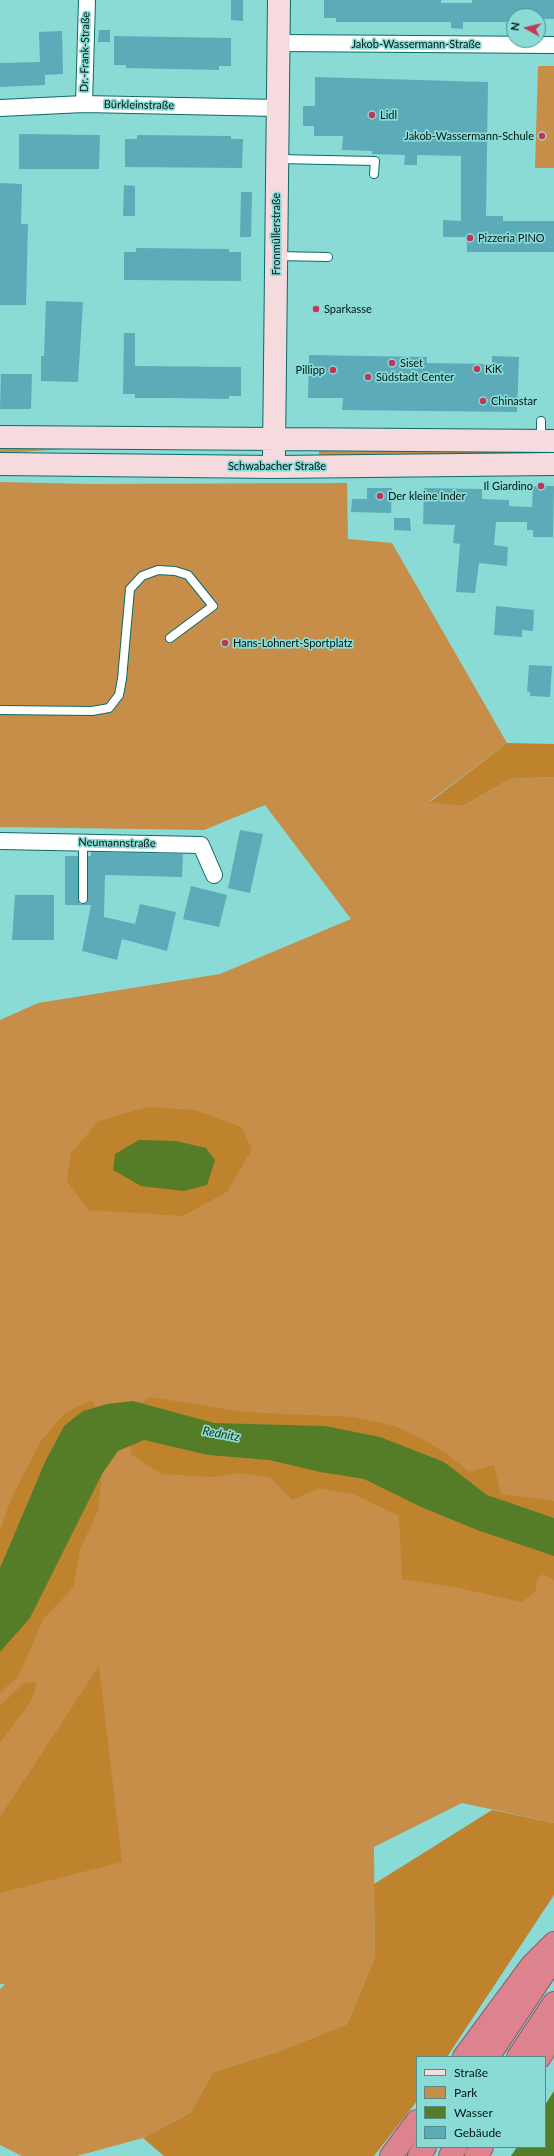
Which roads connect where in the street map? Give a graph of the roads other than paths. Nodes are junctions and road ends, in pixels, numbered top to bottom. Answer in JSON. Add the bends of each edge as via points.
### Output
{"nodes":[{"id":1,"x":87,"y":0,"type":"edge"},
{"id":2,"x":279,"y":0,"type":"edge"},
{"id":3,"x":278,"y":43,"type":"junction"},
{"id":4,"x":554,"y":45,"type":"edge"},
{"id":5,"x":84,"y":104,"type":"junction"},
{"id":6,"x":0,"y":108,"type":"edge"},
{"id":7,"x":278,"y":108,"type":"junction"},
{"id":8,"x":277,"y":159,"type":"junction"},
{"id":9,"x":374,"y":174,"type":"dead end"},
{"id":10,"x":276,"y":256,"type":"junction"},
{"id":11,"x":328,"y":256,"type":"dead end"},
{"id":12,"x":545,"y":435,"type":"edge"},
{"id":13,"x":0,"y":437,"type":"edge"},
{"id":14,"x":274,"y":440,"type":"junction"},
{"id":15,"x":0,"y":464,"type":"edge"},
{"id":16,"x":554,"y":464,"type":"edge"},
{"id":17,"x":274,"y":467,"type":"junction"},
{"id":18,"x":170,"y":638,"type":"dead end"},
{"id":19,"x":0,"y":710,"type":"edge"},
{"id":20,"x":0,"y":841,"type":"edge"},
{"id":21,"x":83,"y":843,"type":"junction"},
{"id":22,"x":214,"y":875,"type":"dead end"},
{"id":23,"x":83,"y":899,"type":"dead end"},
{"id":24,"x":554,"y":1943,"type":"edge"},
{"id":25,"x":554,"y":1958,"type":"edge"},
{"id":26,"x":554,"y":2003,"type":"edge"},
{"id":27,"x":554,"y":2034,"type":"edge"},
{"id":28,"x":465,"y":2056,"type":"edge"},
{"id":29,"x":489,"y":2056,"type":"edge"},
{"id":30,"x":519,"y":2056,"type":"edge"},
{"id":31,"x":541,"y":2056,"type":"edge"},
{"id":32,"x":416,"y":2122,"type":"edge"},
{"id":33,"x":391,"y":2156,"type":"edge"}],
"edges":[{"from":1,"to":5,"type":"street","name":"Dr.-Frank-Straße"},
{"from":2,"to":3,"type":"main road","name":"Fronmüllerstraße"},
{"from":3,"to":4,"type":"street","name":"Jakob-Wassermann-Straße"},
{"from":3,"to":7,"type":"main road","name":"Fronmüllerstraße"},
{"from":5,"to":6,"type":"street","name":"Bürkleinstraße"},
{"from":5,"to":7,"type":"street","name":"Bürkleinstraße"},
{"from":7,"to":8,"type":"main road","name":"Fronmüllerstraße"},
{"from":8,"to":9,"type":"lane","via":[[374,161]]},
{"from":8,"to":10,"type":"main road","name":"Fronmüllerstraße"},
{"from":10,"to":11,"type":"lane"},
{"from":10,"to":14,"type":"main road","name":"Fronmüllerstraße"},
{"from":12,"to":14,"type":"main road"},
{"from":13,"to":14,"type":"main road"},
{"from":14,"to":17,"type":"main road","name":"Fronmüllerstraße"},
{"from":15,"to":17,"type":"main road","name":"Schwabacher Straße"},
{"from":16,"to":17,"type":"main road","name":"Schwabacher Straße"},
{"from":18,"to":19,"type":"lane","via":[[213,606],[188,576],[175,571],[158,570],[142,576],[130,588],[122,679],[119,695],[109,708],[92,711]]},
{"from":20,"to":21,"type":"street","name":"Neumannstraße"},
{"from":21,"to":22,"type":"street","name":"Neumannstraße","via":[[201,845]]},
{"from":21,"to":23,"type":"lane"},
{"from":24,"to":28,"type":"highway","via":[[532,1965]]},
{"from":25,"to":29,"type":"highway"},
{"from":26,"to":30,"type":"highway"},
{"from":27,"to":31,"type":"highway"},
{"from":32,"to":33,"type":"highway"}]}
